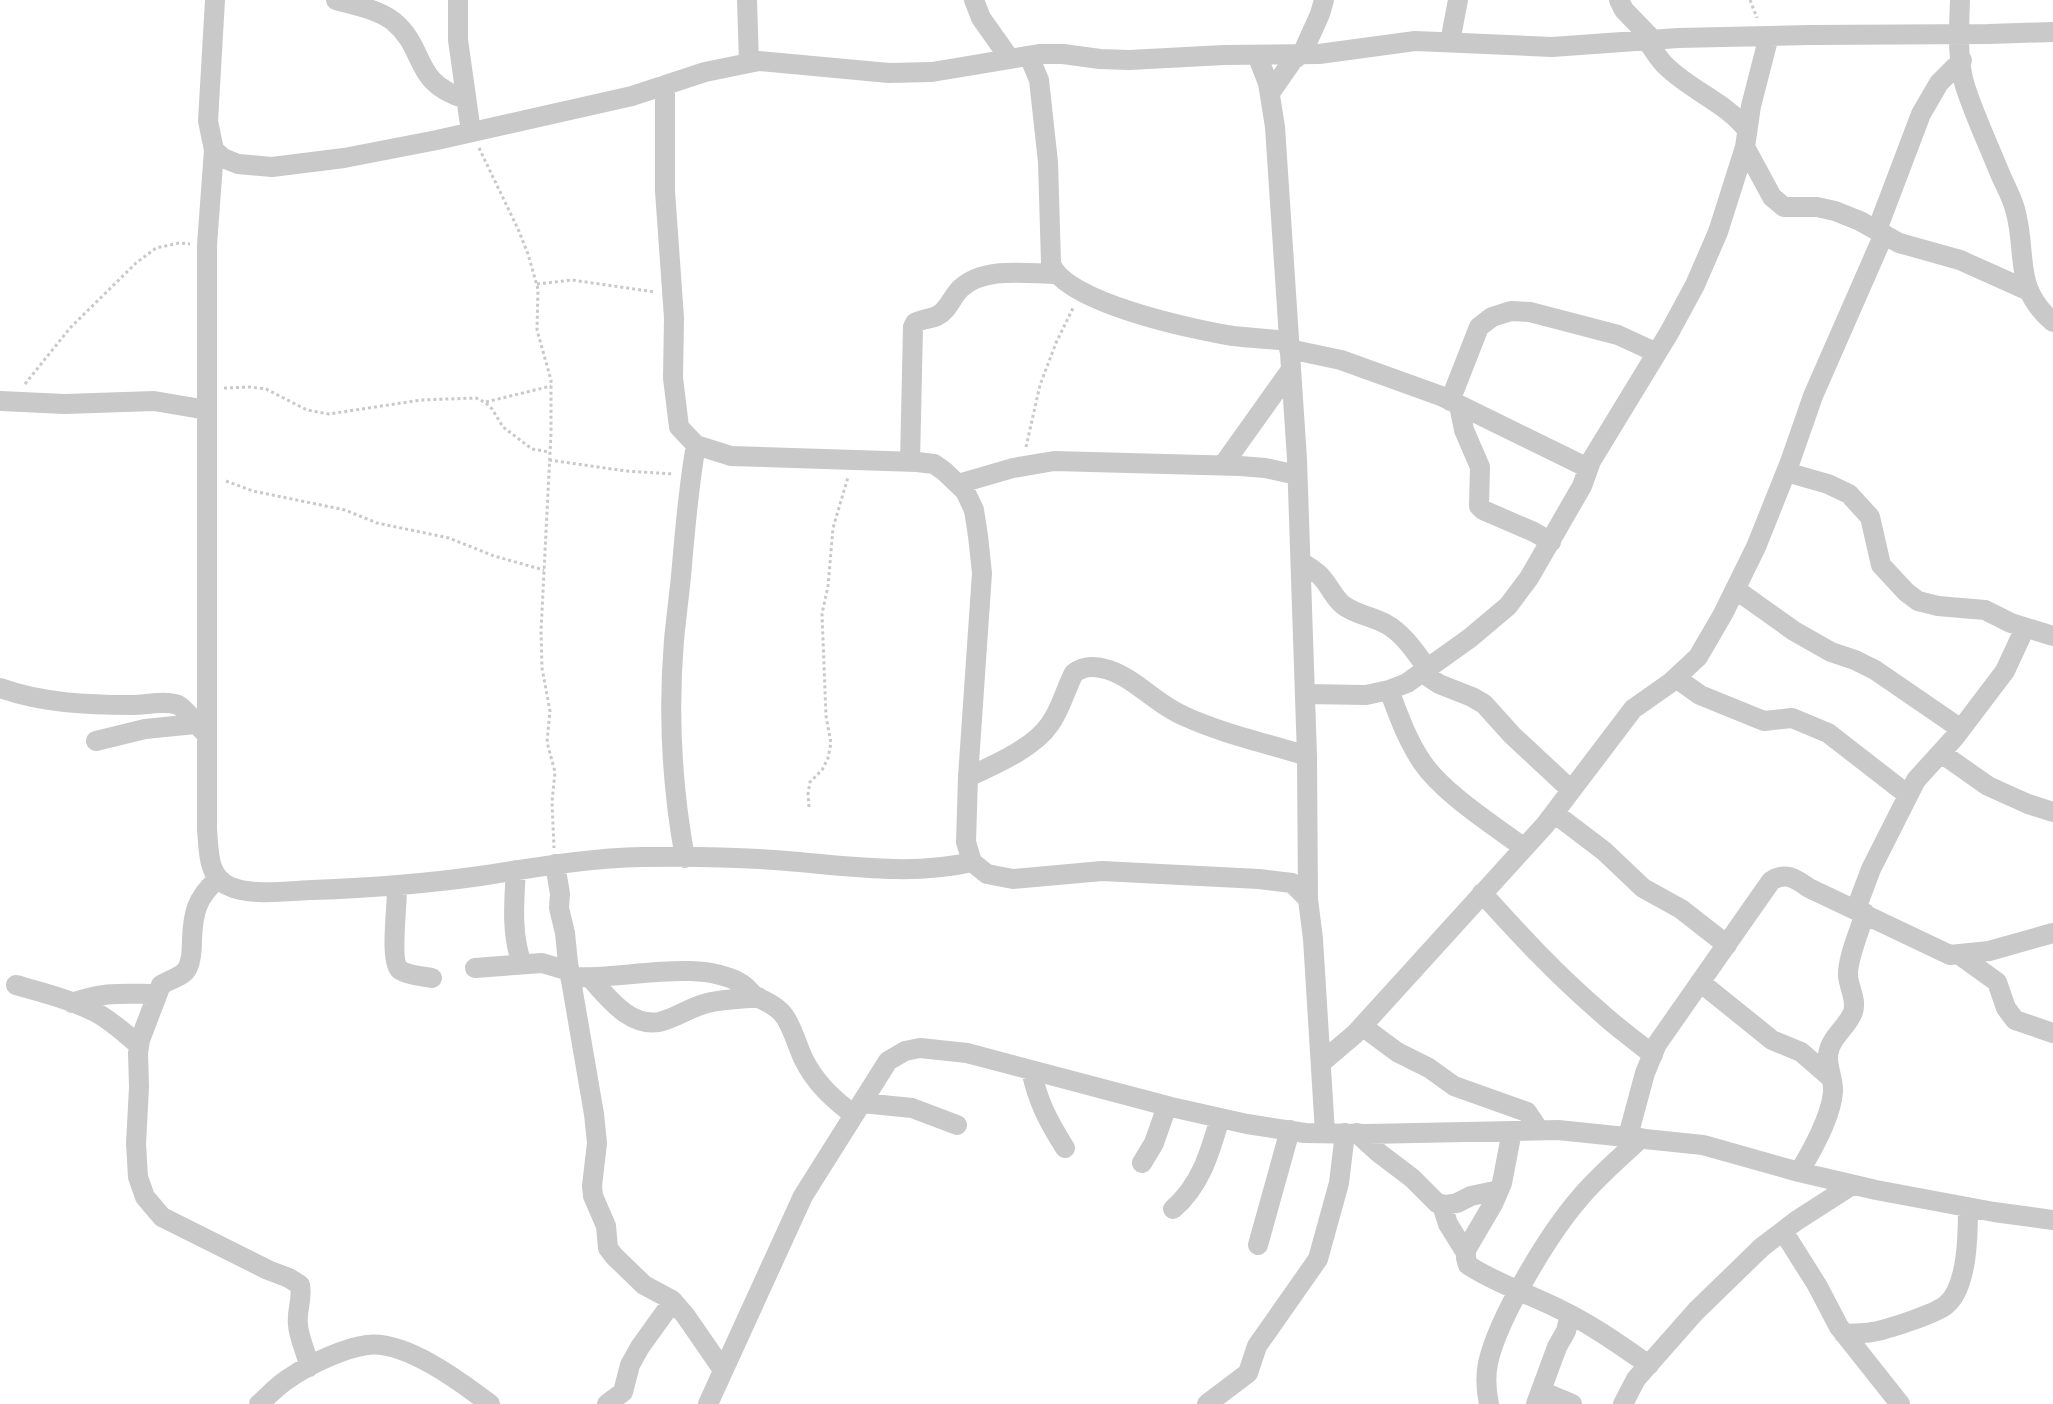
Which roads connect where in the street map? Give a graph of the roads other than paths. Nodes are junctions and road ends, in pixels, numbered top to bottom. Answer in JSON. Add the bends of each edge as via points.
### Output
{"nodes":[{"id":1,"x":221,"y":0,"type":"edge"},
{"id":2,"x":336,"y":0,"type":"edge"},
{"id":3,"x":458,"y":0,"type":"edge"},
{"id":4,"x":747,"y":0,"type":"edge"},
{"id":5,"x":974,"y":0,"type":"edge"},
{"id":6,"x":1324,"y":0,"type":"edge"},
{"id":7,"x":1458,"y":0,"type":"edge"},
{"id":8,"x":1619,"y":0,"type":"edge"},
{"id":9,"x":1960,"y":0,"type":"edge"},
{"id":10,"x":2053,"y":32,"type":"edge"},
{"id":11,"x":1959,"y":34,"type":"junction"},
{"id":12,"x":1769,"y":36,"type":"junction"},
{"id":13,"x":1649,"y":40,"type":"junction"},
{"id":14,"x":1450,"y":42,"type":"junction"},
{"id":15,"x":1302,"y":54,"type":"junction"},
{"id":16,"x":1257,"y":55,"type":"junction"},
{"id":17,"x":1020,"y":58,"type":"junction"},
{"id":18,"x":1962,"y":60,"type":"junction"},
{"id":19,"x":749,"y":63,"type":"junction"},
{"id":20,"x":665,"y":85,"type":"junction"},
{"id":21,"x":1270,"y":93,"type":"junction"},
{"id":22,"x":466,"y":99,"type":"junction"},
{"id":23,"x":471,"y":132,"type":"junction"},
{"id":24,"x":1746,"y":139,"type":"junction"},
{"id":25,"x":214,"y":150,"type":"junction"},
{"id":26,"x":1767,"y":187,"type":"junction"},
{"id":27,"x":1728,"y":199,"type":"junction"},
{"id":28,"x":1881,"y":232,"type":"junction"},
{"id":29,"x":1056,"y":274,"type":"junction"},
{"id":30,"x":2027,"y":290,"type":"junction"},
{"id":31,"x":2053,"y":322,"type":"edge"},
{"id":32,"x":1288,"y":345,"type":"junction"},
{"id":33,"x":1657,"y":353,"type":"junction"},
{"id":34,"x":1290,"y":371,"type":"junction"},
{"id":35,"x":5,"y":401,"type":"edge"},
{"id":36,"x":1454,"y":403,"type":"junction"},
{"id":37,"x":207,"y":404,"type":"junction"},
{"id":38,"x":696,"y":445,"type":"junction"},
{"id":39,"x":910,"y":462,"type":"junction"},
{"id":40,"x":1223,"y":465,"type":"junction"},
{"id":41,"x":1588,"y":468,"type":"junction"},
{"id":42,"x":1786,"y":472,"type":"junction"},
{"id":43,"x":1298,"y":476,"type":"junction"},
{"id":44,"x":958,"y":484,"type":"junction"},
{"id":45,"x":1551,"y":542,"type":"junction"},
{"id":46,"x":1301,"y":562,"type":"junction"},
{"id":47,"x":1735,"y":589,"type":"junction"},
{"id":48,"x":2025,"y":628,"type":"junction"},
{"id":49,"x":2053,"y":636,"type":"edge"},
{"id":50,"x":1424,"y":670,"type":"junction"},
{"id":51,"x":1676,"y":678,"type":"junction"},
{"id":52,"x":0,"y":687,"type":"edge"},
{"id":53,"x":1389,"y":690,"type":"junction"},
{"id":54,"x":1305,"y":694,"type":"junction"},
{"id":55,"x":201,"y":729,"type":"junction"},
{"id":56,"x":1961,"y":729,"type":"junction"},
{"id":57,"x":96,"y":741,"type":"dead end"},
{"id":58,"x":1941,"y":753,"type":"junction"},
{"id":59,"x":1307,"y":756,"type":"junction"},
{"id":60,"x":968,"y":777,"type":"junction"},
{"id":61,"x":1571,"y":790,"type":"junction"},
{"id":62,"x":1908,"y":795,"type":"junction"},
{"id":63,"x":2053,"y":812,"type":"edge"},
{"id":64,"x":1554,"y":813,"type":"junction"},
{"id":65,"x":1524,"y":848,"type":"junction"},
{"id":66,"x":685,"y":858,"type":"junction"},
{"id":67,"x":972,"y":862,"type":"junction"},
{"id":68,"x":557,"y":864,"type":"junction"},
{"id":69,"x":516,"y":870,"type":"junction"},
{"id":70,"x":217,"y":880,"type":"junction"},
{"id":71,"x":397,"y":885,"type":"junction"},
{"id":72,"x":1482,"y":893,"type":"junction"},
{"id":73,"x":1308,"y":899,"type":"junction"},
{"id":74,"x":1860,"y":911,"type":"junction"},
{"id":75,"x":2053,"y":933,"type":"edge"},
{"id":76,"x":1727,"y":945,"type":"junction"},
{"id":77,"x":1958,"y":954,"type":"junction"},
{"id":78,"x":522,"y":964,"type":"junction"},
{"id":79,"x":475,"y":968,"type":"dead end"},
{"id":80,"x":570,"y":974,"type":"junction"},
{"id":81,"x":432,"y":978,"type":"dead end"},
{"id":82,"x":591,"y":979,"type":"junction"},
{"id":83,"x":1700,"y":982,"type":"junction"},
{"id":84,"x":15,"y":985,"type":"dead end"},
{"id":85,"x":157,"y":994,"type":"junction"},
{"id":86,"x":758,"y":998,"type":"junction"},
{"id":87,"x":72,"y":1004,"type":"junction"},
{"id":88,"x":1362,"y":1026,"type":"junction"},
{"id":89,"x":2053,"y":1033,"type":"edge"},
{"id":90,"x":139,"y":1044,"type":"junction"},
{"id":91,"x":1653,"y":1055,"type":"junction"},
{"id":92,"x":1322,"y":1062,"type":"junction"},
{"id":93,"x":1031,"y":1070,"type":"junction"},
{"id":94,"x":1831,"y":1078,"type":"junction"},
{"id":95,"x":1167,"y":1106,"type":"junction"},
{"id":96,"x":858,"y":1109,"type":"junction"},
{"id":97,"x":1220,"y":1118,"type":"junction"},
{"id":98,"x":957,"y":1125,"type":"dead end"},
{"id":99,"x":1290,"y":1130,"type":"junction"},
{"id":100,"x":1539,"y":1130,"type":"junction"},
{"id":101,"x":1512,"y":1131,"type":"junction"},
{"id":102,"x":1343,"y":1133,"type":"junction"},
{"id":103,"x":1634,"y":1137,"type":"junction"},
{"id":104,"x":1065,"y":1148,"type":"dead end"},
{"id":105,"x":1142,"y":1163,"type":"dead end"},
{"id":106,"x":1799,"y":1172,"type":"junction"},
{"id":107,"x":1852,"y":1185,"type":"junction"},
{"id":108,"x":1499,"y":1190,"type":"junction"},
{"id":109,"x":1443,"y":1204,"type":"junction"},
{"id":110,"x":1968,"y":1207,"type":"junction"},
{"id":111,"x":1173,"y":1209,"type":"dead end"},
{"id":112,"x":2053,"y":1220,"type":"edge"},
{"id":113,"x":1783,"y":1231,"type":"junction"},
{"id":114,"x":1258,"y":1245,"type":"dead end"},
{"id":115,"x":1466,"y":1253,"type":"junction"},
{"id":116,"x":1519,"y":1293,"type":"junction"},
{"id":117,"x":673,"y":1301,"type":"junction"},
{"id":118,"x":1570,"y":1314,"type":"junction"},
{"id":119,"x":1844,"y":1334,"type":"junction"},
{"id":120,"x":1649,"y":1365,"type":"junction"},
{"id":121,"x":309,"y":1367,"type":"junction"},
{"id":122,"x":723,"y":1370,"type":"junction"},
{"id":123,"x":1538,"y":1398,"type":"edge"},
{"id":124,"x":259,"y":1404,"type":"edge"},
{"id":125,"x":490,"y":1404,"type":"edge"},
{"id":126,"x":607,"y":1404,"type":"edge"},
{"id":127,"x":708,"y":1404,"type":"edge"},
{"id":128,"x":1208,"y":1404,"type":"edge"},
{"id":129,"x":1489,"y":1404,"type":"edge"},
{"id":130,"x":1572,"y":1404,"type":"edge"},
{"id":131,"x":1623,"y":1404,"type":"edge"},
{"id":132,"x":1899,"y":1404,"type":"edge"}],
"edges":[{"from":1,"to":25,"type":"street","via":[[208,122]]},
{"from":2,"to":22,"type":"street","via":[[391,20],[404,33],[429,79],[439,88]]},
{"from":3,"to":22,"type":"street","via":[[458,40]]},
{"from":4,"to":19,"type":"street"},
{"from":5,"to":17,"type":"street","via":[[981,18]]},
{"from":6,"to":15,"type":"street"},
{"from":7,"to":14,"type":"street"},
{"from":8,"to":13,"type":"street"},
{"from":9,"to":11,"type":"street"},
{"from":10,"to":11,"type":"street"},
{"from":11,"to":12,"type":"street"},
{"from":11,"to":18,"type":"street"},
{"from":12,"to":13,"type":"street"},
{"from":12,"to":24,"type":"street"},
{"from":13,"to":14,"type":"street","via":[[1552,47]]},
{"from":13,"to":24,"type":"street","via":[[1665,66],[1737,117]]},
{"from":14,"to":15,"type":"street","via":[[1415,41]]},
{"from":15,"to":16,"type":"street"},
{"from":15,"to":21,"type":"street","via":[[1293,60]]},
{"from":16,"to":17,"type":"street","via":[[1129,60],[1063,54]]},
{"from":16,"to":21,"type":"street"},
{"from":17,"to":19,"type":"street","via":[[932,72],[889,73]]},
{"from":17,"to":29,"type":"street","via":[[1039,80],[1048,162],[1051,263]]},
{"from":18,"to":28,"type":"street","via":[[1939,83],[1921,114]]},
{"from":18,"to":30,"type":"street","via":[[1968,94],[2015,207]]},
{"from":19,"to":20,"type":"street"},
{"from":20,"to":23,"type":"street"},
{"from":20,"to":38,"type":"street","via":[[664,191],[674,318],[673,378],[679,427]]},
{"from":21,"to":32,"type":"street"},
{"from":22,"to":23,"type":"street"},
{"from":23,"to":25,"type":"street","via":[[344,158],[272,167],[238,164]]},
{"from":24,"to":26,"type":"street"},
{"from":24,"to":27,"type":"street"},
{"from":25,"to":37,"type":"street","via":[[207,245]]},
{"from":26,"to":27,"type":"street","via":[[1746,188]]},
{"from":26,"to":28,"type":"street","via":[[1784,207],[1835,211]]},
{"from":27,"to":33,"type":"street","via":[[1695,285]]},
{"from":28,"to":30,"type":"street","via":[[1899,243],[1959,260]]},
{"from":28,"to":42,"type":"street"},
{"from":29,"to":32,"type":"street","via":[[1101,301],[1182,326]]},
{"from":29,"to":39,"type":"street","via":[[993,274],[970,282],[938,316],[915,323]]},
{"from":30,"to":31,"type":"street","via":[[2036,306]]},
{"from":32,"to":34,"type":"street"},
{"from":32,"to":36,"type":"street","via":[[1341,360]]},
{"from":33,"to":36,"type":"street","via":[[1618,335],[1530,312],[1511,311],[1492,316],[1479,327]]},
{"from":33,"to":41,"type":"street"},
{"from":34,"to":40,"type":"street"},
{"from":34,"to":43,"type":"street"},
{"from":35,"to":37,"type":"street"},
{"from":36,"to":41,"type":"street"},
{"from":36,"to":45,"type":"street","via":[[1480,467],[1479,506]]},
{"from":37,"to":55,"type":"street"},
{"from":38,"to":39,"type":"street","via":[[731,456]]},
{"from":38,"to":66,"type":"street","via":[[674,639],[672,706],[674,768]]},
{"from":39,"to":44,"type":"street","via":[[934,464]]},
{"from":40,"to":43,"type":"street","via":[[1265,468]]},
{"from":40,"to":44,"type":"street","via":[[1054,461]]},
{"from":41,"to":45,"type":"street"},
{"from":42,"to":47,"type":"street"},
{"from":42,"to":48,"type":"street","via":[[1849,494],[1870,517],[1881,565],[1918,601],[1985,610]]},
{"from":43,"to":46,"type":"street"},
{"from":44,"to":60,"type":"street","via":[[974,510],[982,573]]},
{"from":45,"to":50,"type":"street","via":[[1508,606]]},
{"from":46,"to":50,"type":"street","via":[[1314,570],[1345,606],[1397,633],[1412,647]]},
{"from":46,"to":54,"type":"street"},
{"from":47,"to":51,"type":"street","via":[[1698,657]]},
{"from":47,"to":56,"type":"street","via":[[1794,631],[1875,670]]},
{"from":48,"to":49,"type":"street"},
{"from":48,"to":56,"type":"street","via":[[2005,671]]},
{"from":50,"to":53,"type":"street"},
{"from":50,"to":61,"type":"street","via":[[1453,691],[1484,704]]},
{"from":51,"to":61,"type":"street","via":[[1633,709]]},
{"from":51,"to":62,"type":"street","via":[[1700,695],[1764,720],[1792,718],[1828,733]]},
{"from":52,"to":55,"type":"street","via":[[24,697],[62,701],[169,704],[185,710]]},
{"from":53,"to":54,"type":"street","via":[[1366,695]]},
{"from":53,"to":65,"type":"street","via":[[1422,762],[1441,784]]},
{"from":54,"to":59,"type":"street"},
{"from":55,"to":57,"type":"street","via":[[145,729]]},
{"from":55,"to":70,"type":"street","via":[[210,862]]},
{"from":56,"to":58,"type":"street"},
{"from":58,"to":62,"type":"street"},
{"from":58,"to":63,"type":"street","via":[[1988,786]]},
{"from":59,"to":60,"type":"street","via":[[1181,716],[1112,671],[1090,666],[1074,673],[1041,736]]},
{"from":59,"to":73,"type":"street"},
{"from":60,"to":67,"type":"street","via":[[966,842]]},
{"from":61,"to":64,"type":"street"},
{"from":62,"to":74,"type":"street","via":[[1870,869]]},
{"from":64,"to":65,"type":"street"},
{"from":64,"to":76,"type":"street","via":[[1644,888],[1681,909]]},
{"from":65,"to":72,"type":"street"},
{"from":66,"to":67,"type":"street","via":[[767,859],[878,868],[947,868]]},
{"from":66,"to":68,"type":"street","via":[[641,857]]},
{"from":67,"to":73,"type":"street","via":[[987,874],[1013,879],[1102,871],[1259,879],[1292,883]]},
{"from":68,"to":69,"type":"street"},
{"from":68,"to":80,"type":"street","via":[[559,908]]},
{"from":69,"to":71,"type":"street"},
{"from":69,"to":78,"type":"street","via":[[514,923]]},
{"from":70,"to":71,"type":"street","via":[[232,888],[277,892]]},
{"from":70,"to":85,"type":"street","via":[[199,899],[188,968],[161,985]]},
{"from":71,"to":81,"type":"street","via":[[393,946],[397,967],[411,975]]},
{"from":72,"to":88,"type":"street"},
{"from":72,"to":91,"type":"street","via":[[1569,984]]},
{"from":73,"to":92,"type":"street"},
{"from":74,"to":76,"type":"street","via":[[1796,879],[1778,876]]},
{"from":74,"to":77,"type":"street","via":[[1950,955]]},
{"from":74,"to":94,"type":"street","via":[[1848,974],[1854,1005],[1830,1046]]},
{"from":75,"to":77,"type":"street","via":[[1989,951]]},
{"from":76,"to":83,"type":"street"},
{"from":77,"to":89,"type":"street","via":[[1997,982],[2015,1020]]},
{"from":78,"to":79,"type":"street"},
{"from":78,"to":80,"type":"street","via":[[542,963]]},
{"from":80,"to":82,"type":"street"},
{"from":80,"to":117,"type":"street","via":[[594,1114],[597,1143],[593,1196],[606,1226],[608,1248],[644,1285]]},
{"from":82,"to":86,"type":"street","via":[[698,971],[741,984]]},
{"from":82,"to":86,"type":"street","via":[[622,1011],[641,1020],[658,1022],[712,1002]]},
{"from":83,"to":91,"type":"street"},
{"from":83,"to":94,"type":"street","via":[[1772,1040],[1800,1052]]},
{"from":84,"to":87,"type":"street"},
{"from":85,"to":87,"type":"street","via":[[115,993]]},
{"from":85,"to":90,"type":"street"},
{"from":86,"to":96,"type":"street","via":[[779,1009],[814,1078],[830,1096]]},
{"from":87,"to":90,"type":"street","via":[[93,1011]]},
{"from":88,"to":92,"type":"street"},
{"from":88,"to":100,"type":"street","via":[[1454,1086],[1527,1112]]},
{"from":90,"to":121,"type":"street","via":[[136,1144],[138,1177],[145,1197],[162,1217],[300,1286],[297,1325]]},
{"from":91,"to":103,"type":"street"},
{"from":92,"to":102,"type":"street"},
{"from":93,"to":95,"type":"street"},
{"from":93,"to":96,"type":"street","via":[[967,1053],[920,1048],[905,1051],[888,1061]]},
{"from":93,"to":104,"type":"street","via":[[1044,1114]]},
{"from":94,"to":106,"type":"street","via":[[1831,1102],[1815,1147]]},
{"from":95,"to":97,"type":"street"},
{"from":95,"to":105,"type":"street"},
{"from":96,"to":98,"type":"street","via":[[912,1108]]},
{"from":96,"to":122,"type":"street","via":[[803,1196]]},
{"from":97,"to":99,"type":"street"},
{"from":97,"to":111,"type":"street","via":[[1203,1170]]},
{"from":99,"to":102,"type":"street"},
{"from":99,"to":114,"type":"street"},
{"from":100,"to":101,"type":"street"},
{"from":100,"to":103,"type":"street"},
{"from":101,"to":102,"type":"street"},
{"from":101,"to":108,"type":"street"},
{"from":102,"to":109,"type":"street","via":[[1379,1153]]},
{"from":102,"to":128,"type":"street","via":[[1339,1183],[1318,1259],[1257,1346],[1248,1373]]},
{"from":103,"to":106,"type":"street","via":[[1703,1145]]},
{"from":103,"to":116,"type":"street","via":[[1556,1229]]},
{"from":106,"to":107,"type":"street"},
{"from":107,"to":110,"type":"street"},
{"from":107,"to":113,"type":"street"},
{"from":108,"to":109,"type":"street"},
{"from":108,"to":115,"type":"street"},
{"from":109,"to":115,"type":"street","via":[[1448,1224]]},
{"from":110,"to":112,"type":"street"},
{"from":110,"to":119,"type":"street","via":[[1964,1266],[1946,1305],[1897,1325]]},
{"from":113,"to":119,"type":"street"},
{"from":113,"to":120,"type":"street","via":[[1696,1311]]},
{"from":115,"to":116,"type":"street","via":[[1468,1265]]},
{"from":116,"to":118,"type":"street"},
{"from":116,"to":129,"type":"street","via":[[1488,1362],[1485,1385]]},
{"from":117,"to":122,"type":"street"},
{"from":117,"to":126,"type":"street","via":[[640,1347],[626,1375],[623,1392]]},
{"from":118,"to":120,"type":"street"},
{"from":118,"to":123,"type":"street"},
{"from":119,"to":132,"type":"street"},
{"from":120,"to":131,"type":"street","via":[[1636,1379]]},
{"from":121,"to":124,"type":"street"},
{"from":121,"to":125,"type":"street","via":[[368,1345],[386,1346],[449,1374]]},
{"from":122,"to":127,"type":"street"},
{"from":123,"to":130,"type":"street"}]}
